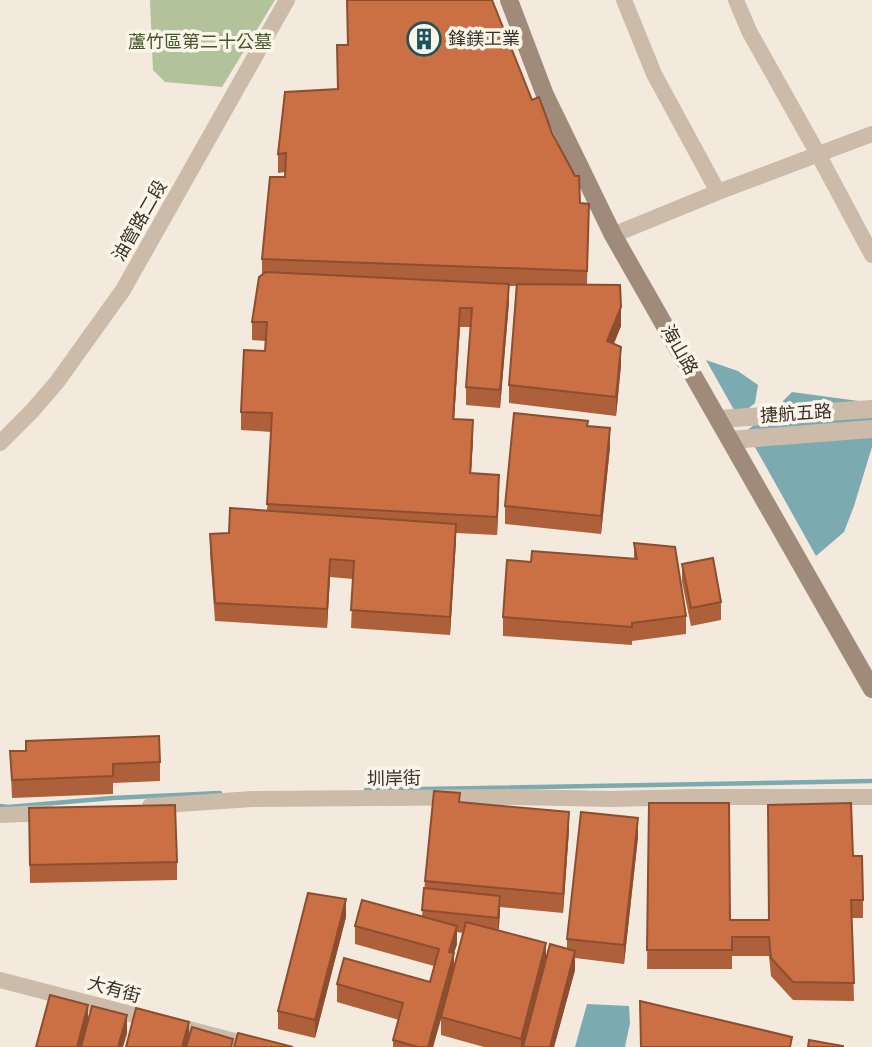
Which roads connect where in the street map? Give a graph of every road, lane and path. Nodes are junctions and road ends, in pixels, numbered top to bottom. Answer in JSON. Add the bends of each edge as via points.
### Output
{"nodes":[{"id":1,"x":287,"y":0,"type":"edge"},
{"id":2,"x":509,"y":0,"type":"edge"},
{"id":3,"x":624,"y":0,"type":"edge"},
{"id":4,"x":736,"y":0,"type":"edge"},
{"id":5,"x":872,"y":134,"type":"edge"},
{"id":6,"x":818,"y":154,"type":"junction"},
{"id":7,"x":718,"y":192,"type":"junction"},
{"id":8,"x":613,"y":235,"type":"junction"},
{"id":9,"x":872,"y":255,"type":"edge"},
{"id":10,"x":872,"y":409,"type":"edge"},
{"id":11,"x":719,"y":419,"type":"junction"},
{"id":12,"x":872,"y":429,"type":"edge"},
{"id":13,"x":730,"y":440,"type":"junction"},
{"id":14,"x":0,"y":443,"type":"edge"},
{"id":15,"x":872,"y":689,"type":"edge"},
{"id":16,"x":872,"y":797,"type":"edge"},
{"id":17,"x":136,"y":807,"type":"edge"},
{"id":18,"x":69,"y":811,"type":"edge"},
{"id":19,"x":0,"y":815,"type":"edge"},
{"id":20,"x":0,"y":980,"type":"edge"},
{"id":21,"x":258,"y":1047,"type":"edge"}],
"edges":[{"from":1,"to":14,"type":"street","name":"油管路二段","via":[[123,290],[57,382]]},
{"from":2,"to":8,"type":"main road","name":"海山路","via":[[545,94]]},
{"from":3,"to":7,"type":"street","via":[[654,74]]},
{"from":4,"to":6,"type":"street"},
{"from":5,"to":6,"type":"street"},
{"from":6,"to":7,"type":"street"},
{"from":6,"to":9,"type":"street"},
{"from":7,"to":8,"type":"street"},
{"from":8,"to":11,"type":"main road","name":"海山路"},
{"from":10,"to":11,"type":"street","name":"捷航五路"},
{"from":11,"to":13,"type":"main road","name":"海山路"},
{"from":12,"to":13,"type":"street","name":"捷航五路"},
{"from":13,"to":15,"type":"main road","name":"海山路"},
{"from":16,"to":17,"type":"street","name":"圳岸街","via":[[252,799]]},
{"from":18,"to":19,"type":"street"},
{"from":20,"to":21,"type":"street","name":"大有街"}]}
